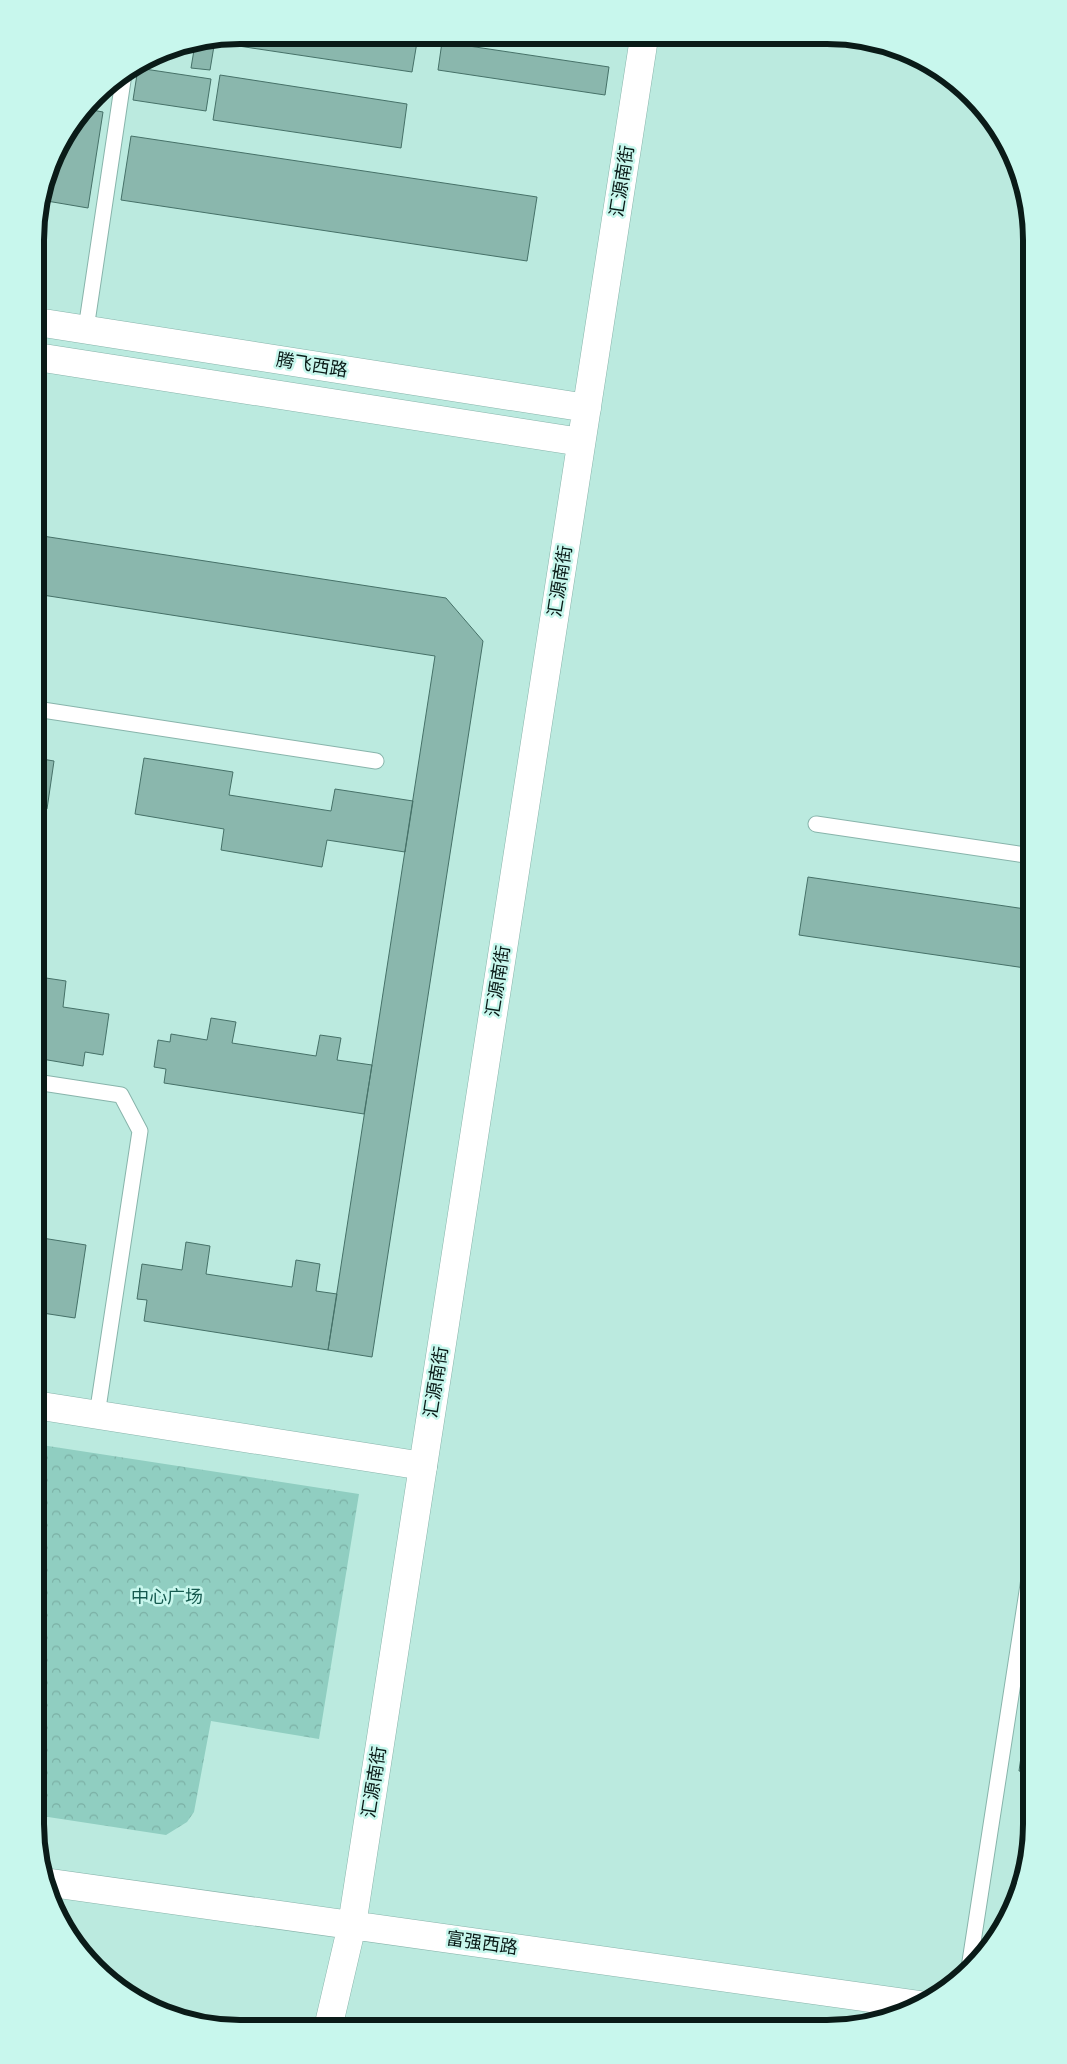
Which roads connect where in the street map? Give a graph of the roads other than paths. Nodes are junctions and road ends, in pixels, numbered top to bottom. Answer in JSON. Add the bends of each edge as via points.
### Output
{"nodes":[{"id":1,"x":643,"y":44,"type":"edge"},
{"id":2,"x":123,"y":82,"type":"edge"},
{"id":3,"x":44,"y":323,"type":"edge"},
{"id":4,"x":86,"y":329,"type":"junction"},
{"id":5,"x":44,"y":358,"type":"edge"},
{"id":6,"x":587,"y":408,"type":"junction"},
{"id":7,"x":581,"y":442,"type":"junction"},
{"id":8,"x":44,"y":710,"type":"edge"},
{"id":9,"x":376,"y":762,"type":"dead end"},
{"id":10,"x":816,"y":824,"type":"dead end"},
{"id":11,"x":1023,"y":855,"type":"edge"},
{"id":12,"x":44,"y":1083,"type":"edge"},
{"id":13,"x":44,"y":1406,"type":"edge"},
{"id":14,"x":96,"y":1415,"type":"junction"},
{"id":15,"x":422,"y":1466,"type":"junction"},
{"id":16,"x":1023,"y":1617,"type":"edge"},
{"id":17,"x":53,"y":1883,"type":"edge"},
{"id":18,"x":352,"y":1925,"type":"junction"},
{"id":19,"x":970,"y":1959,"type":"edge"},
{"id":20,"x":907,"y":2003,"type":"edge"},
{"id":21,"x":330,"y":2020,"type":"edge"}],
"edges":[{"from":1,"to":6,"type":"street","name":"汇源南街"},
{"from":2,"to":4,"type":"lane"},
{"from":3,"to":4,"type":"street","name":"腾飞西路"},
{"from":4,"to":6,"type":"street","name":"腾飞西路"},
{"from":5,"to":7,"type":"street","name":"腾飞西路"},
{"from":6,"to":7,"type":"street","name":"汇源南街"},
{"from":7,"to":15,"type":"street","name":"汇源南街"},
{"from":8,"to":9,"type":"lane"},
{"from":10,"to":11,"type":"lane"},
{"from":12,"to":14,"type":"lane","via":[[121,1095],[140,1131]]},
{"from":13,"to":14,"type":"street"},
{"from":14,"to":15,"type":"street"},
{"from":15,"to":18,"type":"street","name":"汇源南街"},
{"from":16,"to":19,"type":"lane"},
{"from":17,"to":18,"type":"street","name":"富强西路"},
{"from":18,"to":20,"type":"street","name":"富强西路"},
{"from":18,"to":21,"type":"street","name":"汇源南街"}]}
